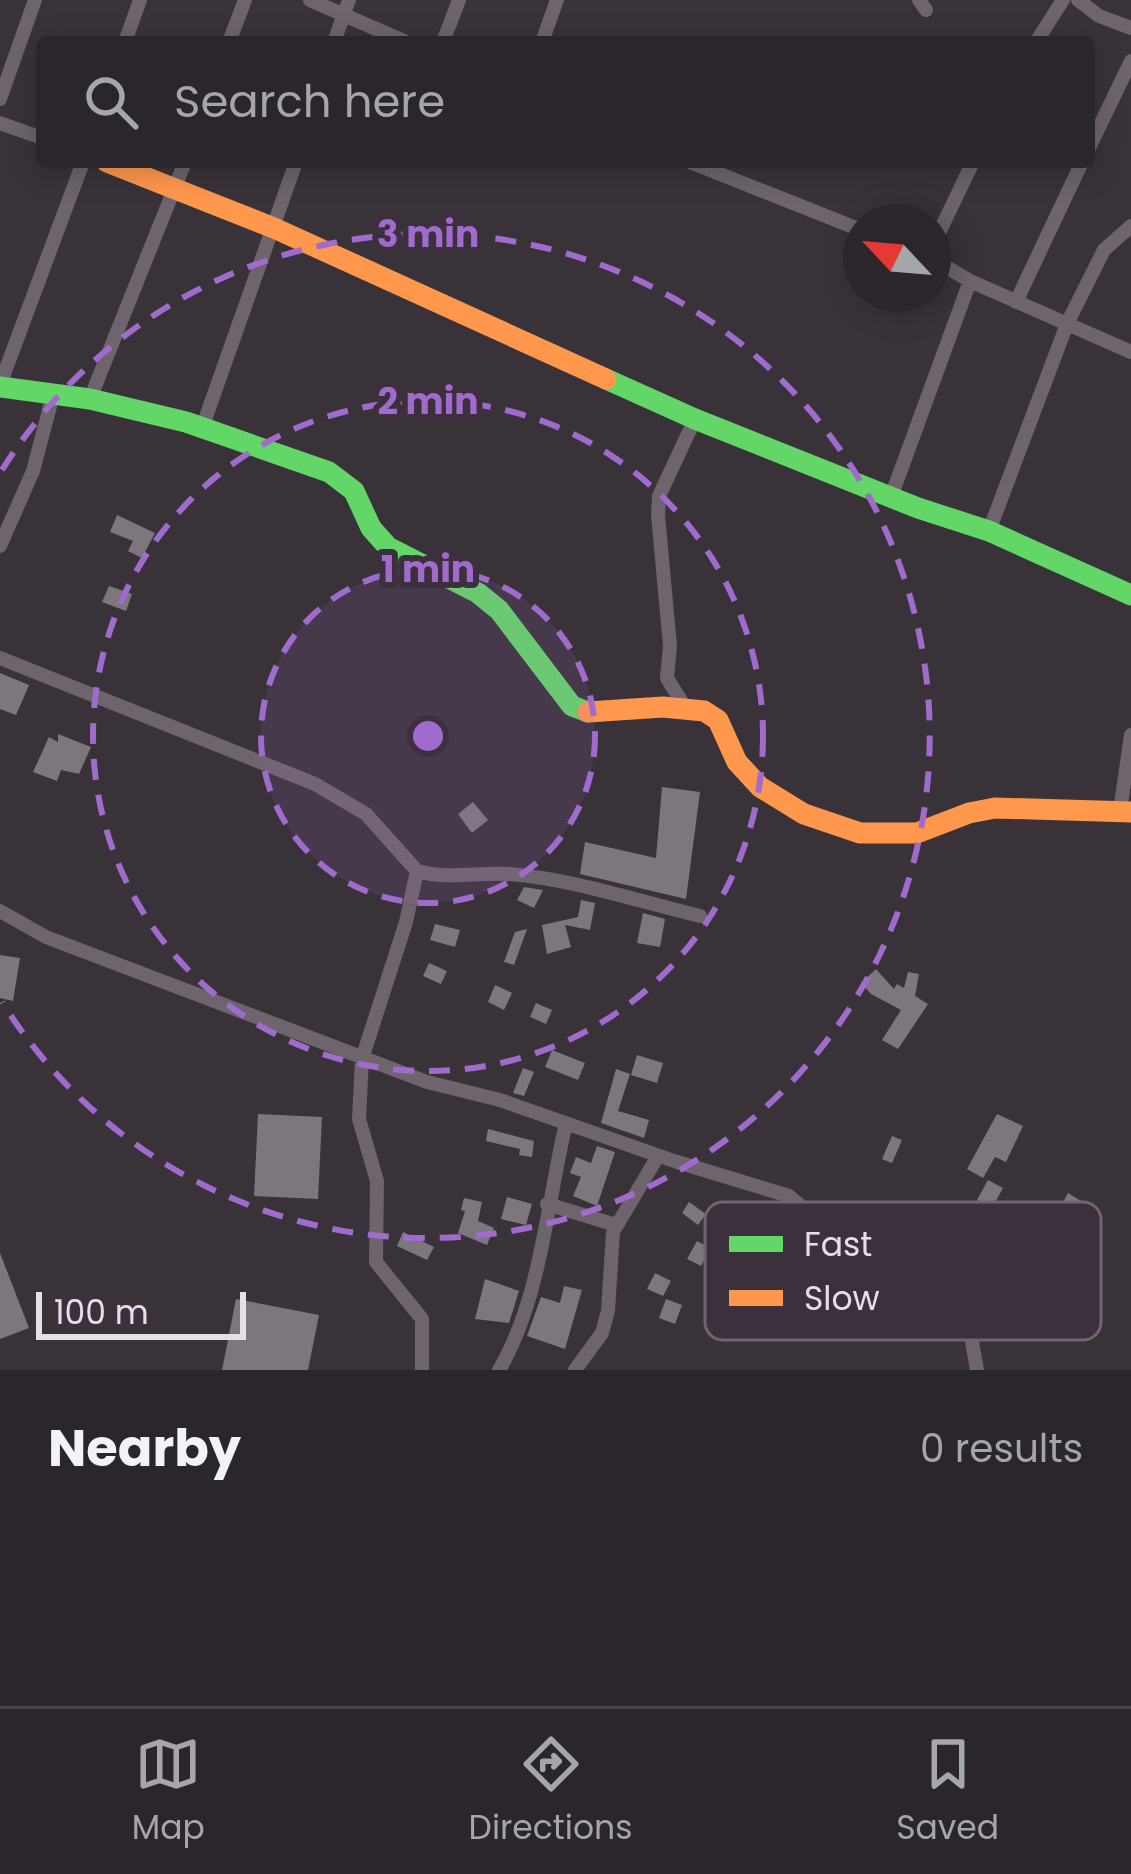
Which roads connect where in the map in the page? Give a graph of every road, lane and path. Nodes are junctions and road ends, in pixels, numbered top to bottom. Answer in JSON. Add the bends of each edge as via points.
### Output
{"nodes":[{"id":1,"x":35,"y":0,"type":"edge"},
{"id":2,"x":140,"y":0,"type":"edge"},
{"id":3,"x":245,"y":0,"type":"edge"},
{"id":4,"x":310,"y":0,"type":"edge"},
{"id":5,"x":459,"y":0,"type":"edge"},
{"id":6,"x":557,"y":0,"type":"edge"},
{"id":7,"x":1063,"y":0,"type":"edge"},
{"id":8,"x":1078,"y":0,"type":"edge"},
{"id":9,"x":346,"y":7,"type":"edge"},
{"id":10,"x":1131,"y":28,"type":"edge"},
{"id":11,"x":127,"y":36,"type":"edge"},
{"id":12,"x":231,"y":36,"type":"edge"},
{"id":13,"x":336,"y":36,"type":"edge"},
{"id":14,"x":396,"y":36,"type":"edge"},
{"id":15,"x":445,"y":36,"type":"edge"},
{"id":16,"x":544,"y":36,"type":"edge"},
{"id":17,"x":1040,"y":36,"type":"edge"},
{"id":18,"x":1131,"y":61,"type":"edge"},
{"id":19,"x":0,"y":99,"type":"edge"},
{"id":20,"x":0,"y":123,"type":"edge"},
{"id":21,"x":36,"y":136,"type":"edge"},
{"id":22,"x":1095,"y":136,"type":"edge"},
{"id":23,"x":81,"y":168,"type":"edge"},
{"id":24,"x":124,"y":168,"type":"edge"},
{"id":25,"x":183,"y":168,"type":"edge"},
{"id":26,"x":294,"y":168,"type":"edge"},
{"id":27,"x":705,"y":168,"type":"edge"},
{"id":28,"x":970,"y":168,"type":"edge"},
{"id":29,"x":1079,"y":168,"type":"edge"},
{"id":30,"x":176,"y":187,"type":"junction"},
{"id":31,"x":951,"y":208,"type":"edge"},
{"id":32,"x":843,"y":223,"type":"edge"},
{"id":33,"x":1131,"y":226,"type":"edge"},
{"id":34,"x":274,"y":228,"type":"junction"},
{"id":35,"x":951,"y":270,"type":"edge"},
{"id":36,"x":970,"y":281,"type":"junction"},
{"id":37,"x":1016,"y":302,"type":"junction"},
{"id":38,"x":1067,"y":324,"type":"junction"},
{"id":39,"x":1131,"y":352,"type":"edge"},
{"id":40,"x":0,"y":386,"type":"edge"},
{"id":41,"x":52,"y":394,"type":"junction"},
{"id":42,"x":90,"y":399,"type":"junction"},
{"id":43,"x":694,"y":418,"type":"junction"},
{"id":44,"x":202,"y":428,"type":"junction"},
{"id":45,"x":891,"y":496,"type":"junction"},
{"id":46,"x":989,"y":531,"type":"junction"},
{"id":47,"x":0,"y":546,"type":"edge"},
{"id":48,"x":1131,"y":595,"type":"edge"},
{"id":49,"x":0,"y":658,"type":"edge"},
{"id":50,"x":686,"y":709,"type":"junction"},
{"id":51,"x":1131,"y":736,"type":"edge"},
{"id":52,"x":1125,"y":812,"type":"edge"},
{"id":53,"x":417,"y":871,"type":"junction"},
{"id":54,"x":0,"y":910,"type":"edge"},
{"id":55,"x":700,"y":916,"type":"dead end"},
{"id":56,"x":362,"y":1059,"type":"junction"},
{"id":57,"x":566,"y":1123,"type":"junction"},
{"id":58,"x":658,"y":1156,"type":"junction"},
{"id":59,"x":796,"y":1202,"type":"edge"},
{"id":60,"x":547,"y":1204,"type":"junction"},
{"id":61,"x":616,"y":1225,"type":"junction"},
{"id":62,"x":972,"y":1340,"type":"edge"},
{"id":63,"x":422,"y":1370,"type":"edge"},
{"id":64,"x":499,"y":1370,"type":"edge"},
{"id":65,"x":575,"y":1370,"type":"edge"},
{"id":66,"x":977,"y":1370,"type":"edge"}],
"edges":[{"from":1,"to":19,"type":"street"},
{"from":2,"to":11,"type":"street"},
{"from":3,"to":12,"type":"street"},
{"from":4,"to":9,"type":"street"},
{"from":5,"to":15,"type":"street"},
{"from":6,"to":16,"type":"street"},
{"from":7,"to":17,"type":"street"},
{"from":8,"to":10,"type":"street"},
{"from":9,"to":13,"type":"street"},
{"from":9,"to":14,"type":"street"},
{"from":18,"to":22,"type":"street"},
{"from":20,"to":21,"type":"street"},
{"from":23,"to":40,"type":"street"},
{"from":24,"to":30,"type":"street"},
{"from":25,"to":30,"type":"street"},
{"from":26,"to":34,"type":"street"},
{"from":27,"to":32,"type":"street"},
{"from":28,"to":31,"type":"street"},
{"from":29,"to":37,"type":"street"},
{"from":30,"to":34,"type":"street"},
{"from":30,"to":42,"type":"street"},
{"from":33,"to":38,"type":"street","via":[[1104,250]]},
{"from":34,"to":43,"type":"street"},
{"from":34,"to":44,"type":"street"},
{"from":35,"to":36,"type":"street"},
{"from":36,"to":37,"type":"street"},
{"from":36,"to":45,"type":"street"},
{"from":37,"to":38,"type":"street"},
{"from":38,"to":39,"type":"street"},
{"from":38,"to":46,"type":"street"},
{"from":40,"to":41,"type":"street"},
{"from":41,"to":42,"type":"street"},
{"from":41,"to":47,"type":"street","via":[[33,471]]},
{"from":42,"to":44,"type":"street"},
{"from":43,"to":45,"type":"street"},
{"from":43,"to":50,"type":"street","via":[[658,515],[667,678]]},
{"from":44,"to":50,"type":"street","via":[[329,472],[354,490],[388,547],[499,610],[572,706]]},
{"from":45,"to":46,"type":"street"},
{"from":46,"to":48,"type":"street"},
{"from":49,"to":53,"type":"street","via":[[315,784],[366,814]]},
{"from":50,"to":52,"type":"street","via":[[723,723],[736,760],[772,797],[857,832],[923,832],[974,811]]},
{"from":51,"to":52,"type":"street"},
{"from":53,"to":55,"type":"street","via":[[555,880]]},
{"from":53,"to":56,"type":"street"},
{"from":54,"to":56,"type":"street","via":[[46,937]]},
{"from":56,"to":57,"type":"street"},
{"from":56,"to":63,"type":"street","via":[[359,1119],[377,1181],[376,1262],[422,1319]]},
{"from":57,"to":58,"type":"street"},
{"from":57,"to":60,"type":"street"},
{"from":58,"to":59,"type":"street"},
{"from":58,"to":61,"type":"street"},
{"from":60,"to":61,"type":"street"},
{"from":60,"to":64,"type":"street","via":[[536,1277]]},
{"from":61,"to":65,"type":"street","via":[[602,1333]]},
{"from":62,"to":66,"type":"street"}]}
